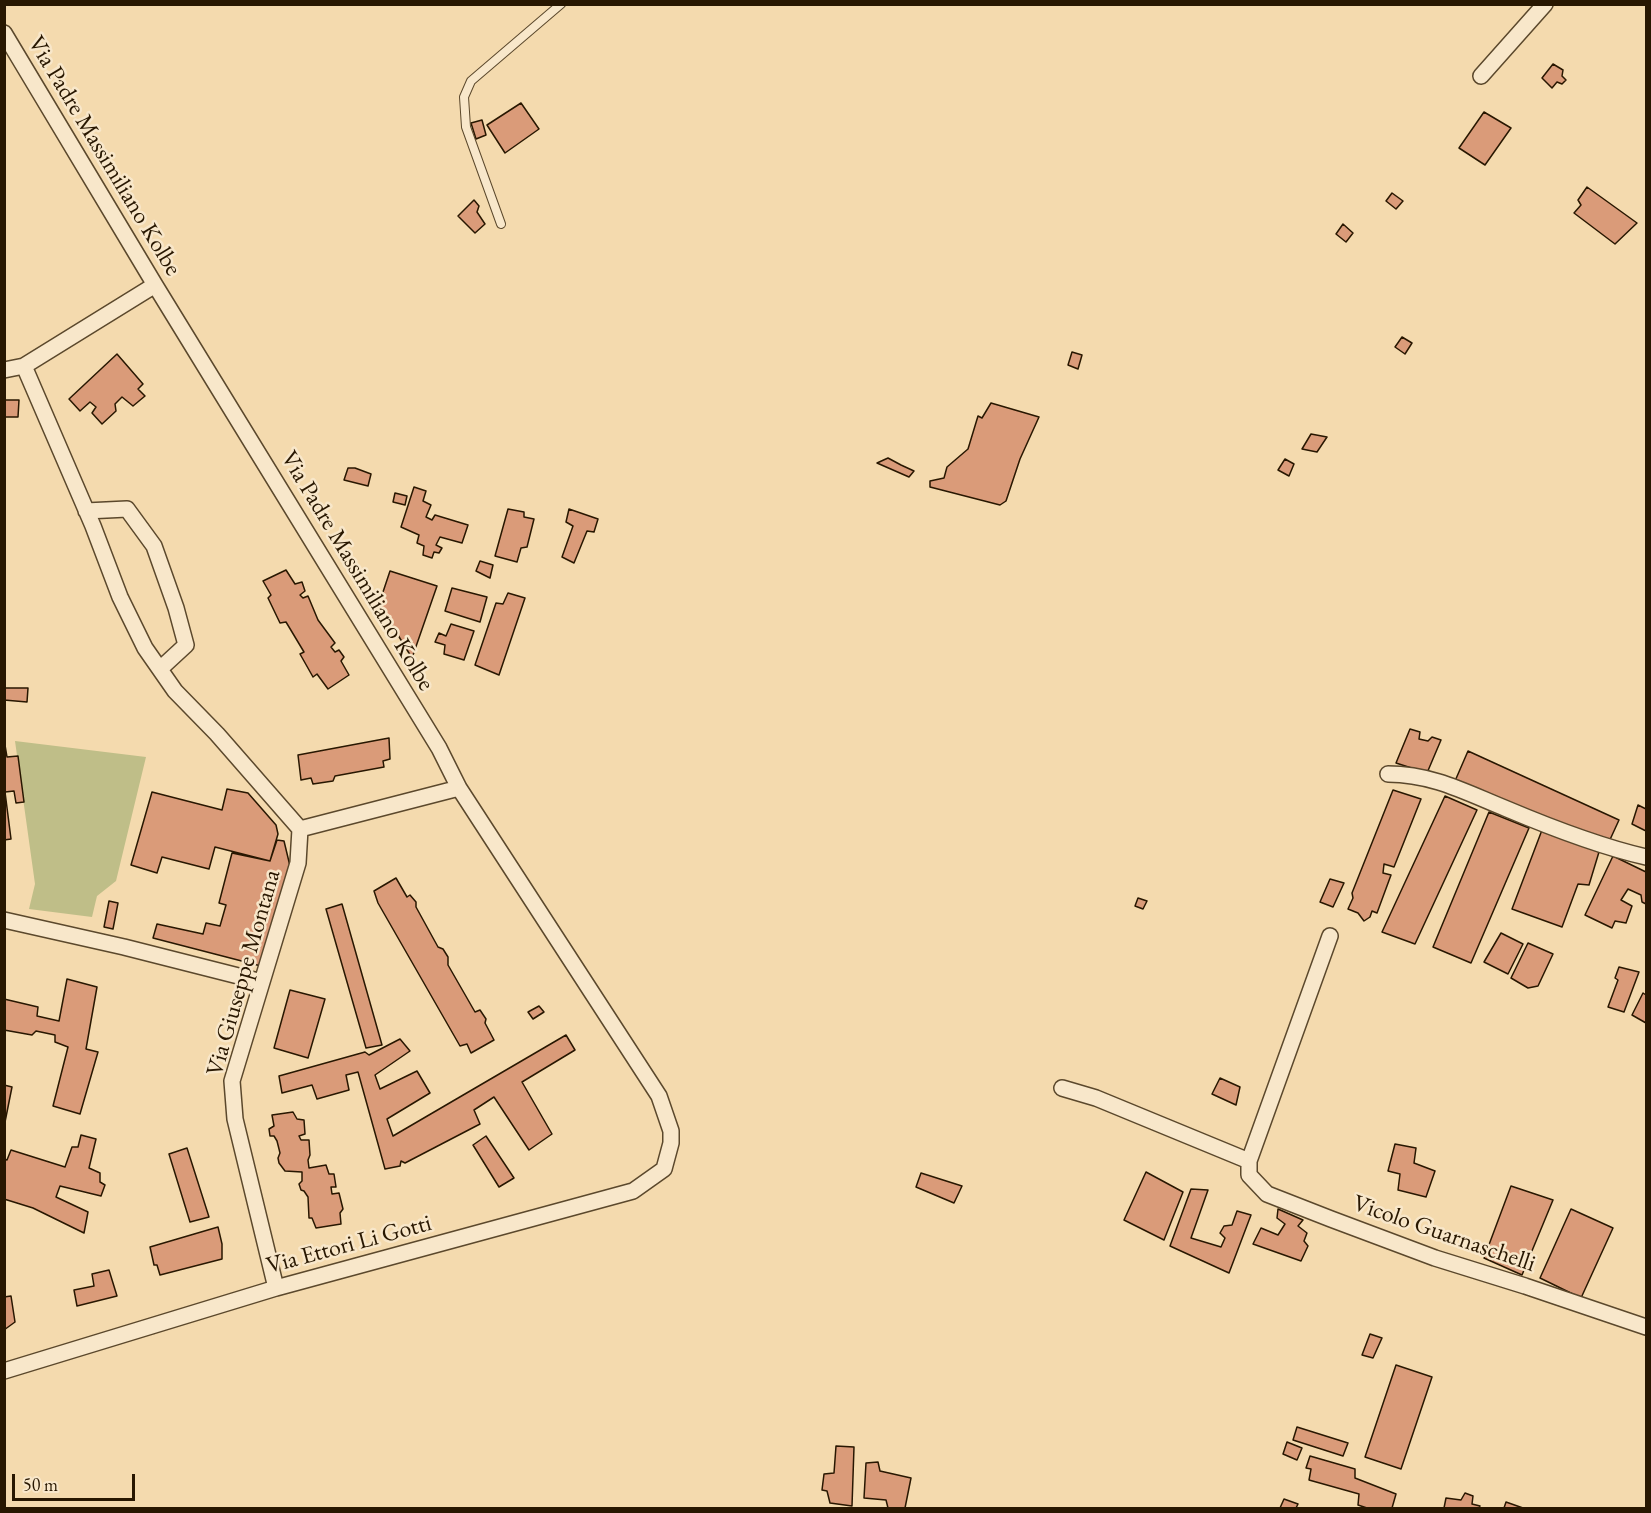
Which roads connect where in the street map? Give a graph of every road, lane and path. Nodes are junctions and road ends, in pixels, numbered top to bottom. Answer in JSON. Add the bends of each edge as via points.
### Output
{"nodes":[{"id":1,"x":561,"y":4,"type":"edge"},
{"id":2,"x":1545,"y":4,"type":"edge"},
{"id":3,"x":4,"y":33,"type":"edge"},
{"id":4,"x":1481,"y":76,"type":"dead end"},
{"id":5,"x":501,"y":225,"type":"dead end"},
{"id":6,"x":155,"y":285,"type":"junction"},
{"id":7,"x":24,"y":366,"type":"junction"},
{"id":8,"x":4,"y":370,"type":"edge"},
{"id":9,"x":86,"y":511,"type":"junction"},
{"id":10,"x":160,"y":669,"type":"junction"},
{"id":11,"x":1388,"y":774,"type":"dead end"},
{"id":12,"x":459,"y":788,"type":"junction"},
{"id":13,"x":300,"y":830,"type":"junction"},
{"id":14,"x":1647,"y":857,"type":"edge"},
{"id":15,"x":4,"y":920,"type":"edge"},
{"id":16,"x":1330,"y":936,"type":"dead end"},
{"id":17,"x":262,"y":982,"type":"junction"},
{"id":18,"x":1062,"y":1088,"type":"dead end"},
{"id":19,"x":671,"y":1131,"type":"joint"},
{"id":20,"x":1249,"y":1161,"type":"junction"},
{"id":21,"x":276,"y":1288,"type":"junction"},
{"id":22,"x":1647,"y":1326,"type":"edge"},
{"id":23,"x":4,"y":1371,"type":"edge"}],
"edges":[{"from":1,"to":5,"type":"lane","via":[[471,81],[464,97],[466,127]]},
{"from":2,"to":4,"type":"street"},
{"from":3,"to":6,"type":"street","name":"Via Padre Massimiliano Kolbe"},
{"from":6,"to":7,"type":"street"},
{"from":6,"to":12,"type":"street","name":"Via Padre Massimiliano Kolbe","via":[[439,748]]},
{"from":7,"to":8,"type":"street"},
{"from":7,"to":9,"type":"street"},
{"from":9,"to":10,"type":"street","via":[[120,597]]},
{"from":9,"to":10,"type":"street","via":[[127,509],[154,546],[186,645]]},
{"from":10,"to":13,"type":"street"},
{"from":11,"to":14,"type":"street","via":[[1410,774],[1453,785],[1605,848]]},
{"from":12,"to":13,"type":"street"},
{"from":12,"to":19,"type":"street","name":"Via Padre Massimiliano Kolbe","via":[[659,1096]]},
{"from":13,"to":17,"type":"street","name":"Via Giuseppe Montana","via":[[298,863]]},
{"from":15,"to":17,"type":"street"},
{"from":16,"to":20,"type":"street"},
{"from":17,"to":21,"type":"street","name":"Via Giuseppe Montana","via":[[232,1081],[235,1119]]},
{"from":18,"to":20,"type":"street","via":[[1096,1098]]},
{"from":19,"to":21,"type":"street","name":"Via Ettori Li Gotti","via":[[664,1169],[633,1191]]},
{"from":20,"to":22,"type":"street","name":"Vicolo Guarnaschelli","via":[[1249,1175],[1267,1194],[1435,1258]]},
{"from":21,"to":23,"type":"street","name":"Via Ettori Li Gotti"}]}
